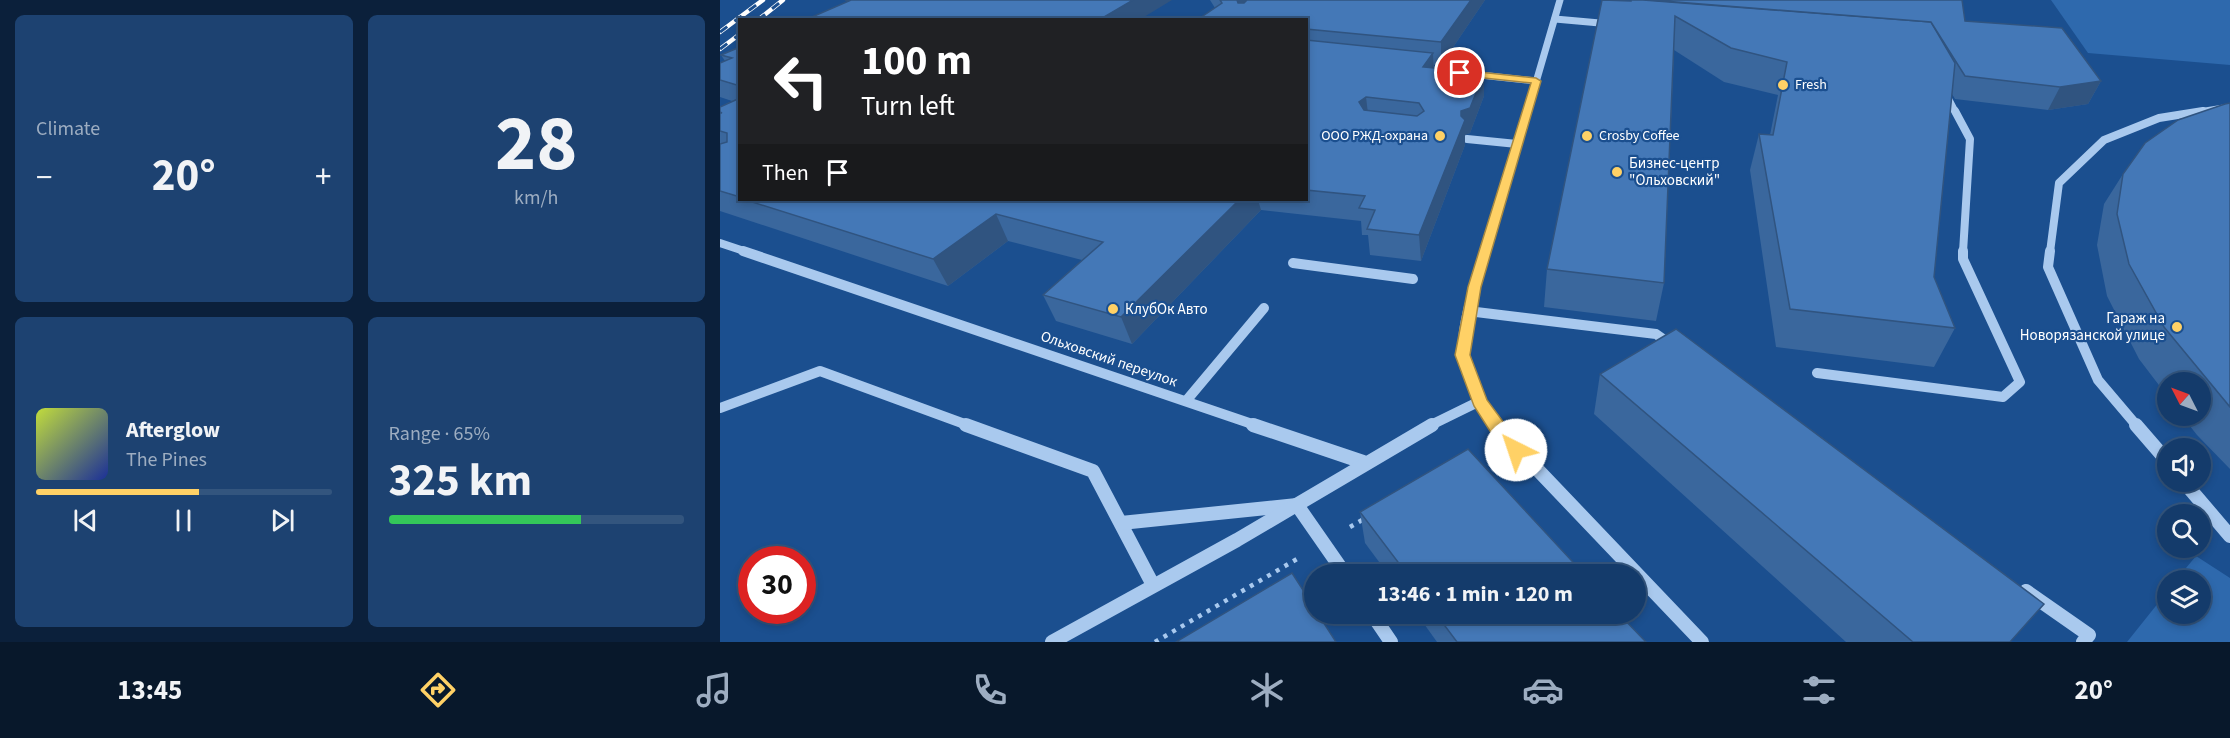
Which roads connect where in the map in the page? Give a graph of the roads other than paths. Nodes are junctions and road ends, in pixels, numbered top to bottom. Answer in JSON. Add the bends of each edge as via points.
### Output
{"nodes":[{"id":1,"x":1560,"y":0,"type":"edge"},
{"id":2,"x":1555,"y":19,"type":"junction"},
{"id":3,"x":1624,"y":25,"type":"edge"},
{"id":4,"x":1458,"y":73,"type":"edge"},
{"id":5,"x":1938,"y":79,"type":"edge"},
{"id":6,"x":1536,"y":81,"type":"junction"},
{"id":7,"x":2230,"y":107,"type":"edge"},
{"id":8,"x":1467,"y":139,"type":"dead end"},
{"id":9,"x":1517,"y":144,"type":"junction"},
{"id":10,"x":720,"y":243,"type":"edge"},
{"id":11,"x":1293,"y":263,"type":"dead end"},
{"id":12,"x":1413,"y":279,"type":"dead end"},
{"id":13,"x":1264,"y":308,"type":"dead end"},
{"id":14,"x":1468,"y":311,"type":"junction"},
{"id":15,"x":1685,"y":355,"type":"edge"},
{"id":16,"x":1817,"y":373,"type":"dead end"},
{"id":17,"x":1186,"y":401,"type":"junction"},
{"id":18,"x":1480,"y":402,"type":"junction"},
{"id":19,"x":720,"y":408,"type":"edge"},
{"id":20,"x":2157,"y":449,"type":"edge"},
{"id":21,"x":1363,"y":462,"type":"junction"},
{"id":22,"x":2193,"y":492,"type":"edge"},
{"id":23,"x":1297,"y":505,"type":"junction"},
{"id":24,"x":1121,"y":523,"type":"junction"},
{"id":25,"x":2230,"y":536,"type":"edge"},
{"id":26,"x":1338,"y":564,"type":"edge"},
{"id":27,"x":2010,"y":580,"type":"edge"},
{"id":28,"x":1153,"y":585,"type":"junction"},
{"id":29,"x":1379,"y":624,"type":"edge"},
{"id":30,"x":1052,"y":642,"type":"edge"},
{"id":31,"x":1391,"y":642,"type":"edge"},
{"id":32,"x":1702,"y":642,"type":"edge"},
{"id":33,"x":2083,"y":642,"type":"edge"}],
"edges":[{"from":1,"to":2,"type":"street"},
{"from":2,"to":3,"type":"street"},
{"from":2,"to":6,"type":"street"},
{"from":4,"to":6,"type":"street"},
{"from":5,"to":16,"type":"street","via":[[1970,139],[1963,259],[2020,382],[2003,397]]},
{"from":6,"to":9,"type":"street"},
{"from":7,"to":20,"type":"street","via":[[2159,118],[2104,140],[2059,183],[2048,267],[2097,380]]},
{"from":8,"to":9,"type":"street"},
{"from":9,"to":14,"type":"street"},
{"from":10,"to":17,"type":"street","name":"Ольховский переулок"},
{"from":11,"to":12,"type":"street"},
{"from":13,"to":17,"type":"street"},
{"from":14,"to":15,"type":"street","via":[[1656,334]]},
{"from":14,"to":18,"type":"street","via":[[1462,355]]},
{"from":17,"to":21,"type":"street","name":"Ольховский переулок"},
{"from":18,"to":21,"type":"street"},
{"from":18,"to":32,"type":"street","via":[[1516,450]]},
{"from":19,"to":24,"type":"street","via":[[820,370],[1093,471]]},
{"from":21,"to":23,"type":"street"},
{"from":22,"to":25,"type":"street"},
{"from":23,"to":24,"type":"street"},
{"from":23,"to":26,"type":"street"},
{"from":23,"to":28,"type":"street"},
{"from":24,"to":28,"type":"street"},
{"from":27,"to":33,"type":"street","via":[[2089,635]]},
{"from":28,"to":30,"type":"street"},
{"from":29,"to":31,"type":"street"}]}
